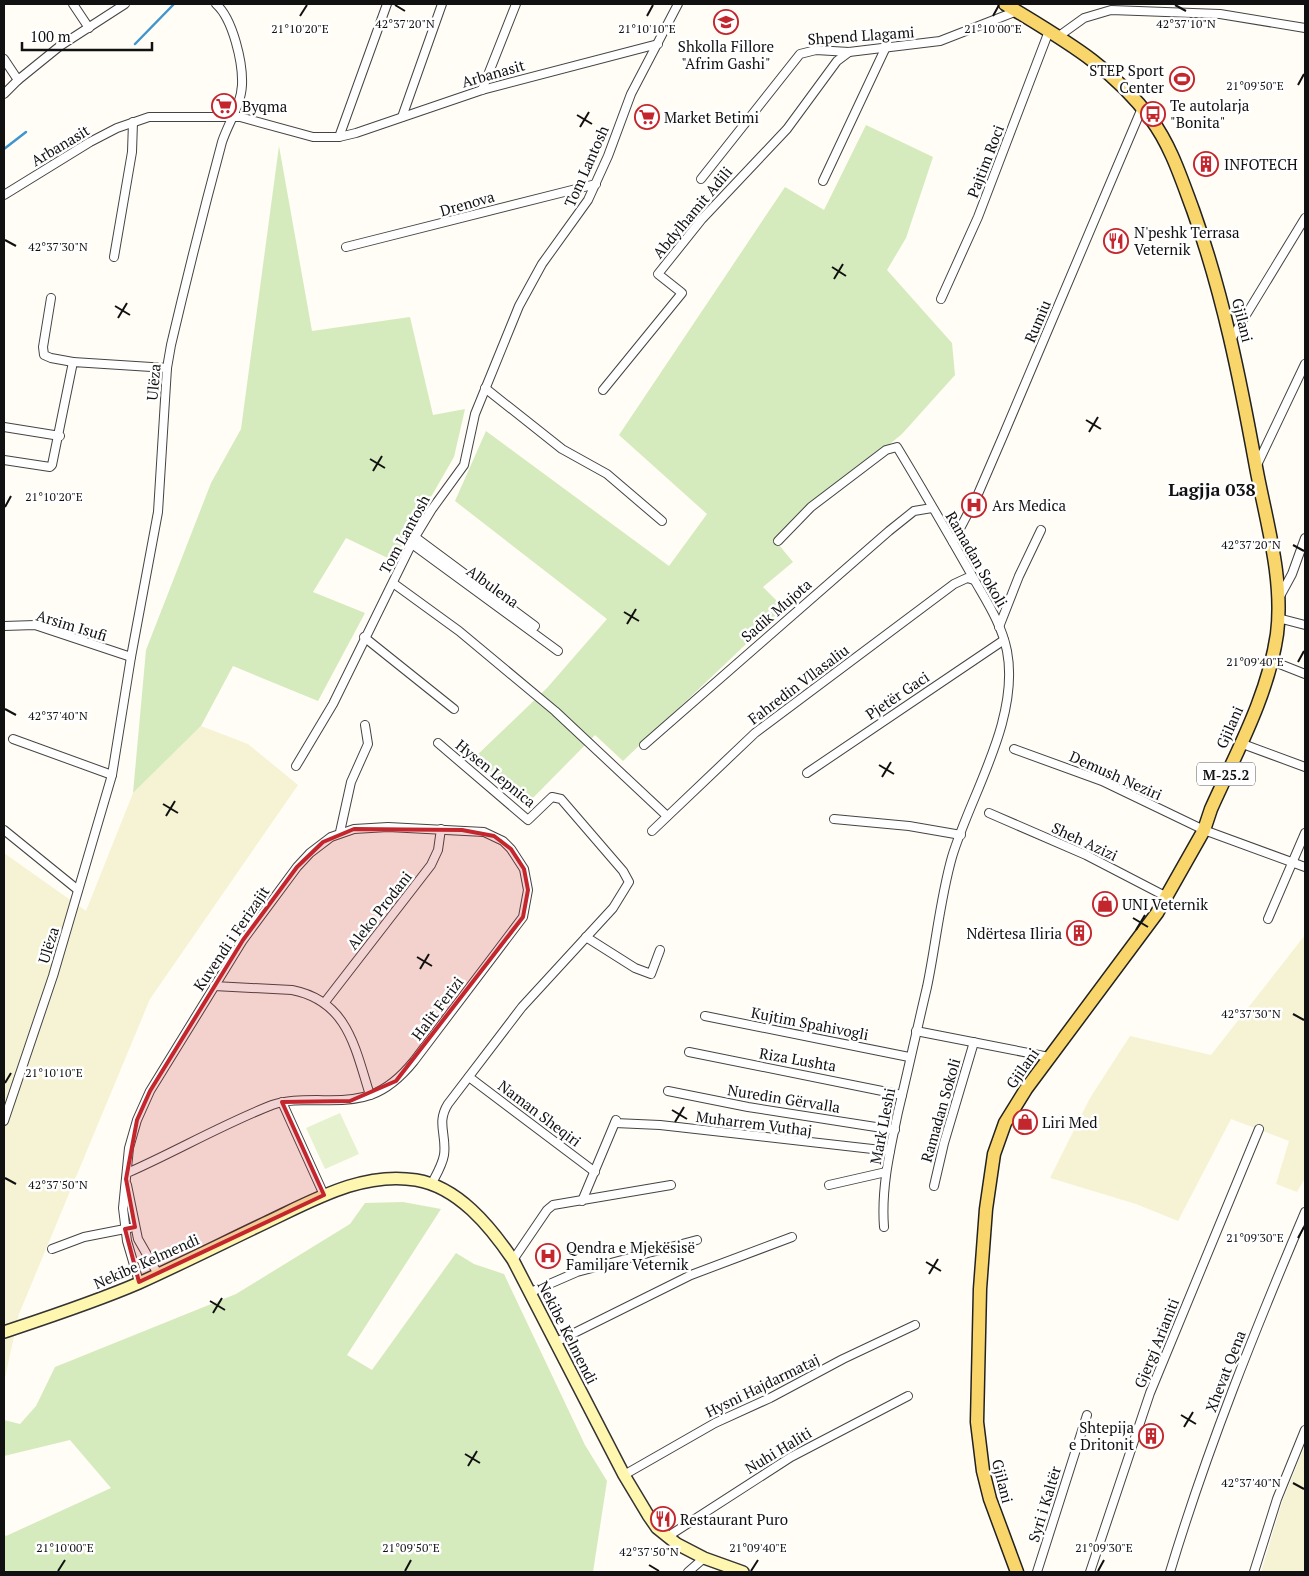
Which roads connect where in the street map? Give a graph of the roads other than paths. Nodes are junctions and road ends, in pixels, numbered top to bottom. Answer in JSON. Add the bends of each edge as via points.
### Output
{"nodes":[{"id":1,"x":73,"y":4,"type":"edge"},
{"id":2,"x":125,"y":4,"type":"edge"},
{"id":3,"x":216,"y":4,"type":"edge"},
{"id":4,"x":387,"y":4,"type":"edge"},
{"id":5,"x":442,"y":4,"type":"edge"},
{"id":6,"x":516,"y":4,"type":"edge"},
{"id":7,"x":678,"y":4,"type":"edge"},
{"id":8,"x":1005,"y":4,"type":"edge"},
{"id":9,"x":1017,"y":11,"type":"junction"},
{"id":10,"x":89,"y":28,"type":"junction"},
{"id":11,"x":1305,"y":28,"type":"edge"},
{"id":12,"x":1054,"y":34,"type":"junction"},
{"id":13,"x":658,"y":44,"type":"junction"},
{"id":14,"x":885,"y":49,"type":"junction"},
{"id":15,"x":849,"y":52,"type":"junction"},
{"id":16,"x":4,"y":59,"type":"edge"},
{"id":17,"x":18,"y":80,"type":"junction"},
{"id":18,"x":482,"y":90,"type":"junction"},
{"id":19,"x":4,"y":94,"type":"edge"},
{"id":20,"x":1142,"y":108,"type":"junction"},
{"id":21,"x":402,"y":117,"type":"junction"},
{"id":22,"x":232,"y":118,"type":"junction"},
{"id":23,"x":133,"y":122,"type":"junction"},
{"id":24,"x":339,"y":137,"type":"junction"},
{"id":25,"x":701,"y":179,"type":"dead end"},
{"id":26,"x":823,"y":181,"type":"dead end"},
{"id":27,"x":596,"y":184,"type":"junction"},
{"id":28,"x":4,"y":195,"type":"edge"},
{"id":29,"x":1305,"y":218,"type":"edge"},
{"id":30,"x":346,"y":247,"type":"dead end"},
{"id":31,"x":114,"y":258,"type":"dead end"},
{"id":32,"x":51,"y":298,"type":"dead end"},
{"id":33,"x":941,"y":299,"type":"dead end"},
{"id":34,"x":1232,"y":338,"type":"junction"},
{"id":35,"x":74,"y":362,"type":"junction"},
{"id":36,"x":1305,"y":364,"type":"edge"},
{"id":37,"x":167,"y":368,"type":"junction"},
{"id":38,"x":486,"y":388,"type":"junction"},
{"id":39,"x":603,"y":390,"type":"dead end"},
{"id":40,"x":4,"y":426,"type":"edge"},
{"id":41,"x":60,"y":436,"type":"junction"},
{"id":42,"x":4,"y":460,"type":"edge"},
{"id":43,"x":1256,"y":467,"type":"junction"},
{"id":44,"x":932,"y":508,"type":"junction"},
{"id":45,"x":662,"y":521,"type":"dead end"},
{"id":46,"x":1041,"y":530,"type":"dead end"},
{"id":47,"x":1305,"y":538,"type":"edge"},
{"id":48,"x":414,"y":540,"type":"junction"},
{"id":49,"x":778,"y":541,"type":"dead end"},
{"id":50,"x":953,"y":542,"type":"junction"},
{"id":51,"x":974,"y":580,"type":"junction"},
{"id":52,"x":393,"y":583,"type":"junction"},
{"id":53,"x":1278,"y":599,"type":"junction"},
{"id":54,"x":1278,"y":618,"type":"junction"},
{"id":55,"x":1305,"y":625,"type":"edge"},
{"id":56,"x":4,"y":626,"type":"edge"},
{"id":57,"x":535,"y":626,"type":"dead end"},
{"id":58,"x":999,"y":627,"type":"junction"},
{"id":59,"x":364,"y":637,"type":"junction"},
{"id":60,"x":1004,"y":640,"type":"junction"},
{"id":61,"x":558,"y":651,"type":"dead end"},
{"id":62,"x":130,"y":657,"type":"junction"},
{"id":63,"x":1272,"y":661,"type":"junction"},
{"id":64,"x":1305,"y":674,"type":"edge"},
{"id":65,"x":454,"y":709,"type":"dead end"},
{"id":66,"x":365,"y":725,"type":"dead end"},
{"id":67,"x":14,"y":740,"type":"dead end"},
{"id":68,"x":438,"y":743,"type":"dead end"},
{"id":69,"x":1240,"y":744,"type":"junction"},
{"id":70,"x":644,"y":745,"type":"dead end"},
{"id":71,"x":1014,"y":749,"type":"dead end"},
{"id":72,"x":296,"y":766,"type":"dead end"},
{"id":73,"x":1305,"y":767,"type":"edge"},
{"id":74,"x":807,"y":773,"type":"dead end"},
{"id":75,"x":112,"y":775,"type":"junction"},
{"id":76,"x":989,"y":813,"type":"dead end"},
{"id":77,"x":667,"y":816,"type":"junction"},
{"id":78,"x":834,"y":819,"type":"dead end"},
{"id":79,"x":441,"y":829,"type":"junction"},
{"id":80,"x":4,"y":830,"type":"edge"},
{"id":81,"x":1204,"y":830,"type":"junction"},
{"id":82,"x":652,"y":831,"type":"dead end"},
{"id":83,"x":340,"y":832,"type":"junction"},
{"id":84,"x":1305,"y":833,"type":"edge"},
{"id":85,"x":961,"y":835,"type":"junction"},
{"id":86,"x":1292,"y":864,"type":"junction"},
{"id":87,"x":1305,"y":868,"type":"edge"},
{"id":88,"x":78,"y":890,"type":"junction"},
{"id":89,"x":1167,"y":897,"type":"junction"},
{"id":90,"x":1268,"y":918,"type":"dead end"},
{"id":91,"x":586,"y":937,"type":"junction"},
{"id":92,"x":660,"y":950,"type":"dead end"},
{"id":93,"x":214,"y":986,"type":"junction"},
{"id":94,"x":325,"y":1002,"type":"junction"},
{"id":95,"x":706,"y":1016,"type":"dead end"},
{"id":96,"x":916,"y":1031,"type":"junction"},
{"id":97,"x":974,"y":1042,"type":"junction"},
{"id":98,"x":688,"y":1052,"type":"dead end"},
{"id":99,"x":910,"y":1057,"type":"junction"},
{"id":100,"x":1049,"y":1057,"type":"junction"},
{"id":101,"x":469,"y":1077,"type":"junction"},
{"id":102,"x":668,"y":1091,"type":"dead end"},
{"id":103,"x":902,"y":1094,"type":"junction"},
{"id":104,"x":370,"y":1095,"type":"junction"},
{"id":105,"x":282,"y":1102,"type":"junction"},
{"id":106,"x":4,"y":1121,"type":"edge"},
{"id":107,"x":1259,"y":1129,"type":"dead end"},
{"id":108,"x":894,"y":1130,"type":"junction"},
{"id":109,"x":890,"y":1151,"type":"junction"},
{"id":110,"x":595,"y":1172,"type":"junction"},
{"id":111,"x":886,"y":1172,"type":"junction"},
{"id":112,"x":127,"y":1176,"type":"junction"},
{"id":113,"x":430,"y":1185,"type":"junction"},
{"id":114,"x":671,"y":1185,"type":"dead end"},
{"id":115,"x":829,"y":1185,"type":"dead end"},
{"id":116,"x":934,"y":1186,"type":"dead end"},
{"id":117,"x":324,"y":1195,"type":"junction"},
{"id":118,"x":582,"y":1201,"type":"junction"},
{"id":119,"x":1305,"y":1212,"type":"edge"},
{"id":120,"x":135,"y":1227,"type":"junction"},
{"id":121,"x":884,"y":1227,"type":"dead end"},
{"id":122,"x":125,"y":1229,"type":"junction"},
{"id":123,"x":792,"y":1237,"type":"dead end"},
{"id":124,"x":698,"y":1240,"type":"dead end"},
{"id":125,"x":52,"y":1249,"type":"dead end"},
{"id":126,"x":513,"y":1260,"type":"junction"},
{"id":127,"x":158,"y":1274,"type":"junction"},
{"id":128,"x":139,"y":1282,"type":"junction"},
{"id":129,"x":531,"y":1292,"type":"junction"},
{"id":130,"x":915,"y":1325,"type":"dead end"},
{"id":131,"x":4,"y":1332,"type":"edge"},
{"id":132,"x":556,"y":1342,"type":"junction"},
{"id":133,"x":908,"y":1396,"type":"dead end"},
{"id":134,"x":1087,"y":1415,"type":"dead end"},
{"id":135,"x":1305,"y":1430,"type":"edge"},
{"id":136,"x":624,"y":1475,"type":"junction"},
{"id":137,"x":667,"y":1537,"type":"junction"},
{"id":138,"x":704,"y":1558,"type":"junction"},
{"id":139,"x":688,"y":1572,"type":"edge"},
{"id":140,"x":743,"y":1572,"type":"edge"},
{"id":141,"x":1017,"y":1572,"type":"edge"},
{"id":142,"x":1037,"y":1572,"type":"edge"},
{"id":143,"x":1090,"y":1572,"type":"edge"},
{"id":144,"x":1170,"y":1572,"type":"edge"},
{"id":145,"x":1254,"y":1572,"type":"edge"}],
"edges":[{"from":1,"to":10,"type":"street"},
{"from":2,"to":10,"type":"street"},
{"from":3,"to":22,"type":"street","name":"Ulëza","via":[[231,31],[242,66],[241,95]]},
{"from":4,"to":24,"type":"street"},
{"from":5,"to":21,"type":"street"},
{"from":6,"to":18,"type":"street"},
{"from":7,"to":13,"type":"street","name":"Tom Lantosh"},
{"from":8,"to":9,"type":"main road","name":"Gjilani","number":"M-25.2"},
{"from":9,"to":12,"type":"main road","name":"Gjilani","number":"M-25.2"},
{"from":9,"to":14,"type":"street","name":"Shpend Llagami","via":[[940,41]]},
{"from":10,"to":17,"type":"street","via":[[60,46]]},
{"from":11,"to":12,"type":"street","via":[[1220,14],[1111,10],[1084,18]]},
{"from":12,"to":20,"type":"main road","name":"Gjilani","number":"M-25.2","via":[[1105,69]]},
{"from":12,"to":33,"type":"street","name":"Pajtim Roci"},
{"from":13,"to":18,"type":"street","name":"Arbanasit"},
{"from":13,"to":27,"type":"street","name":"Tom Lantosh","via":[[631,94]]},
{"from":14,"to":15,"type":"street","name":"Shpend Llagami"},
{"from":14,"to":26,"type":"street"},
{"from":15,"to":25,"type":"street","name":"Shpend Llagami","via":[[816,50],[795,58]]},
{"from":15,"to":39,"type":"street","name":"Abdylhamit Adili","via":[[837,62],[787,128],[722,196],[658,274],[682,293]]},
{"from":16,"to":17,"type":"street"},
{"from":17,"to":19,"type":"street"},
{"from":18,"to":21,"type":"street","name":"Arbanasit"},
{"from":20,"to":34,"type":"main road","name":"Gjilani","number":"M-25.2","via":[[1168,147],[1183,183]]},
{"from":20,"to":50,"type":"street","name":"Rumiu","via":[[978,494]]},
{"from":21,"to":24,"type":"street","name":"Arbanasit"},
{"from":22,"to":23,"type":"street","name":"Arbanasit","via":[[163,116]]},
{"from":22,"to":24,"type":"street","name":"Arbanasit","via":[[246,118],[313,137]]},
{"from":22,"to":37,"type":"street","name":"Ulëza","via":[[207,199]]},
{"from":23,"to":28,"type":"street","name":"Arbanasit","via":[[90,142]]},
{"from":23,"to":31,"type":"street","via":[[134,138]]},
{"from":27,"to":30,"type":"street","name":"Drenova"},
{"from":27,"to":38,"type":"street","name":"Tom Lantosh","via":[[579,216],[532,282],[512,321]]},
{"from":29,"to":34,"type":"street"},
{"from":32,"to":35,"type":"street","via":[[44,354]]},
{"from":34,"to":43,"type":"main road","name":"Gjilani","number":"M-25.2"},
{"from":35,"to":37,"type":"street"},
{"from":35,"to":41,"type":"street"},
{"from":36,"to":43,"type":"street"},
{"from":37,"to":62,"type":"street","name":"Ulëza","via":[[158,512]]},
{"from":38,"to":45,"type":"street","via":[[562,449],[608,474]]},
{"from":38,"to":48,"type":"street","name":"Tom Lantosh","via":[[473,420],[464,465]]},
{"from":40,"to":41,"type":"street"},
{"from":41,"to":42,"type":"street","via":[[50,467]]},
{"from":43,"to":53,"type":"main road","name":"Gjilani","number":"M-25.2"},
{"from":44,"to":49,"type":"street","name":"Ramadan Sokoli","via":[[897,447],[886,450],[817,503]]},
{"from":44,"to":50,"type":"street","name":"Ramadan Sokoli"},
{"from":44,"to":70,"type":"street","name":"Sadik Mujota","via":[[914,511],[889,531]]},
{"from":46,"to":58,"type":"street"},
{"from":47,"to":53,"type":"street","via":[[1292,574]]},
{"from":48,"to":52,"type":"street","name":"Tom Lantosh"},
{"from":48,"to":57,"type":"street","name":"Albulena"},
{"from":48,"to":61,"type":"street","name":"Albulena"},
{"from":50,"to":51,"type":"street","name":"Ramadan Sokoli"},
{"from":51,"to":58,"type":"street","name":"Ramadan Sokoli"},
{"from":51,"to":77,"type":"street","name":"Fahredin Vllasaliu","via":[[964,579],[954,584],[777,716]]},
{"from":52,"to":59,"type":"street","name":"Tom Lantosh"},
{"from":52,"to":77,"type":"street","via":[[452,625],[555,711]]},
{"from":53,"to":54,"type":"main road","name":"Gjilani","number":"M-25.2"},
{"from":54,"to":55,"type":"street"},
{"from":54,"to":63,"type":"main road","name":"Gjilani","number":"M-25.2"},
{"from":56,"to":62,"type":"street","name":"Arsim Isufi","via":[[35,625]]},
{"from":58,"to":60,"type":"street","name":"Ramadan Sokoli"},
{"from":59,"to":65,"type":"street"},
{"from":59,"to":72,"type":"street","name":"Tom Lantosh","via":[[333,704]]},
{"from":60,"to":74,"type":"street","name":"Pjetër Gaci"},
{"from":60,"to":85,"type":"street","name":"Ramadan Sokoli","via":[[1008,680],[1002,720]]},
{"from":62,"to":75,"type":"street","name":"Ulëza"},
{"from":63,"to":64,"type":"street"},
{"from":63,"to":69,"type":"main road","name":"Gjilani","number":"M-25.2"},
{"from":66,"to":83,"type":"street","via":[[368,744],[351,782]]},
{"from":67,"to":75,"type":"street"},
{"from":68,"to":91,"type":"street","name":"Hysen Lepnica","via":[[528,820],[552,797],[561,799],[623,871],[628,886]]},
{"from":69,"to":73,"type":"street"},
{"from":69,"to":81,"type":"main road","name":"Gjilani","number":"M-25.2"},
{"from":71,"to":81,"type":"street","name":"Demush Neziri","via":[[1102,781]]},
{"from":75,"to":88,"type":"street","name":"Ulëza"},
{"from":76,"to":89,"type":"street","name":"Sheh Azizi","via":[[1086,855]]},
{"from":77,"to":82,"type":"street","name":"Fahredin Vllasaliu"},
{"from":78,"to":85,"type":"street"},
{"from":79,"to":83,"type":"street","name":"Halit Ferizi","via":[[366,827]]},
{"from":79,"to":94,"type":"street","name":"Aleko Prodani","via":[[438,850],[430,865]]},
{"from":79,"to":104,"type":"street","name":"Halit Ferizi","via":[[484,832],[503,841],[524,869],[528,890],[526,908],[516,927],[404,1073],[389,1087]]},
{"from":80,"to":88,"type":"street"},
{"from":81,"to":86,"type":"street","name":"Demush Neziri"},
{"from":81,"to":89,"type":"main road","name":"Gjilani","number":"M-25.2"},
{"from":83,"to":93,"type":"street","name":"Kuvendi i Ferizajit","via":[[323,842],[297,867],[243,940]]},
{"from":84,"to":86,"type":"street"},
{"from":85,"to":96,"type":"street","name":"Ramadan Sokoli","via":[[952,856]]},
{"from":86,"to":87,"type":"street","name":"Demush Neziri"},
{"from":86,"to":90,"type":"street"},
{"from":88,"to":106,"type":"street","name":"Ulëza"},
{"from":89,"to":100,"type":"main road","name":"Gjilani","number":"M-25.2","via":[[1134,946]]},
{"from":91,"to":92,"type":"street","via":[[635,968],[651,974]]},
{"from":91,"to":101,"type":"street","name":"Hysen Lepnica","via":[[522,1007]]},
{"from":93,"to":94,"type":"street","via":[[292,990]]},
{"from":93,"to":112,"type":"street","name":"Kuvendi i Ferizajit","via":[[142,1107],[132,1134]]},
{"from":94,"to":104,"type":"street","via":[[346,1026]]},
{"from":95,"to":99,"type":"street","name":"Kujtim Spahivogli"},
{"from":96,"to":97,"type":"street","name":"Ramadan Sokoli"},
{"from":96,"to":99,"type":"street","name":"Mark Lleshi"},
{"from":97,"to":100,"type":"street","name":"Ramadan Sokoli"},
{"from":97,"to":116,"type":"street","name":"Ramadan Sokoli"},
{"from":98,"to":103,"type":"street","name":"Riza Lushta"},
{"from":99,"to":103,"type":"street","name":"Mark Lleshi"},
{"from":100,"to":141,"type":"main road","name":"Gjilani","number":"M-25.2","via":[[1013,1110],[994,1154],[980,1289],[976,1397],[979,1448],[990,1499]]},
{"from":101,"to":110,"type":"street","name":"Naman Sheqiri"},
{"from":101,"to":113,"type":"street","name":"Hysen Lepnica","via":[[443,1112],[444,1153]]},
{"from":102,"to":108,"type":"street","name":"Nuredin Gërvalla"},
{"from":103,"to":108,"type":"street","name":"Mark Lleshi"},
{"from":104,"to":105,"type":"street","name":"Halit Ferizi","via":[[350,1101]]},
{"from":105,"to":112,"type":"street","name":"Halit Ferizi"},
{"from":105,"to":117,"type":"street"},
{"from":107,"to":143,"type":"street","name":"Gjergj Arianiti","via":[[1150,1393]]},
{"from":108,"to":109,"type":"street","name":"Mark Lleshi"},
{"from":109,"to":110,"type":"street","name":"Muharrem Vuthaj","via":[[615,1121]]},
{"from":109,"to":111,"type":"street","name":"Mark Lleshi"},
{"from":110,"to":118,"type":"street","name":"Muharrem Vuthaj"},
{"from":111,"to":115,"type":"street"},
{"from":111,"to":121,"type":"street","name":"Mark Lleshi"},
{"from":112,"to":120,"type":"street"},
{"from":112,"to":122,"type":"street"},
{"from":113,"to":117,"type":"street","name":"Nekibe Kelmendi","via":[[405,1179],[384,1179]]},
{"from":113,"to":126,"type":"street","name":"Nekibe Kelmendi","via":[[466,1206],[494,1234]]},
{"from":114,"to":118,"type":"street"},
{"from":117,"to":127,"type":"street","name":"Nekibe Kelmendi"},
{"from":118,"to":126,"type":"street","via":[[560,1202],[547,1210]]},
{"from":119,"to":144,"type":"street","name":"Xhevat Qena","via":[[1229,1397]]},
{"from":120,"to":122,"type":"street"},
{"from":120,"to":127,"type":"street","via":[[140,1246]]},
{"from":122,"to":125,"type":"street","via":[[84,1237]]},
{"from":122,"to":128,"type":"street"},
{"from":123,"to":132,"type":"street","via":[[691,1275]]},
{"from":124,"to":129,"type":"street","via":[[577,1272]]},
{"from":126,"to":129,"type":"street","name":"Nekibe Kelmendi"},
{"from":127,"to":128,"type":"street","name":"Nekibe Kelmendi"},
{"from":128,"to":131,"type":"street","name":"Nekibe Kelmendi"},
{"from":129,"to":132,"type":"street","name":"Nekibe Kelmendi"},
{"from":130,"to":136,"type":"street","name":"Hysni Hajdarmataj","via":[[716,1423]]},
{"from":132,"to":136,"type":"street","name":"Nekibe Kelmendi"},
{"from":133,"to":137,"type":"street","name":"Nuhi Haliti","via":[[791,1457]]},
{"from":134,"to":142,"type":"street","name":"Syri i Kaltër"},
{"from":135,"to":145,"type":"street","via":[[1277,1500]]},
{"from":136,"to":137,"type":"street","name":"Nekibe Kelmendi","via":[[648,1516]]},
{"from":137,"to":138,"type":"street","name":"Nekibe Kelmendi"},
{"from":138,"to":139,"type":"street"},
{"from":138,"to":140,"type":"street","name":"Nekibe Kelmendi"}]}
